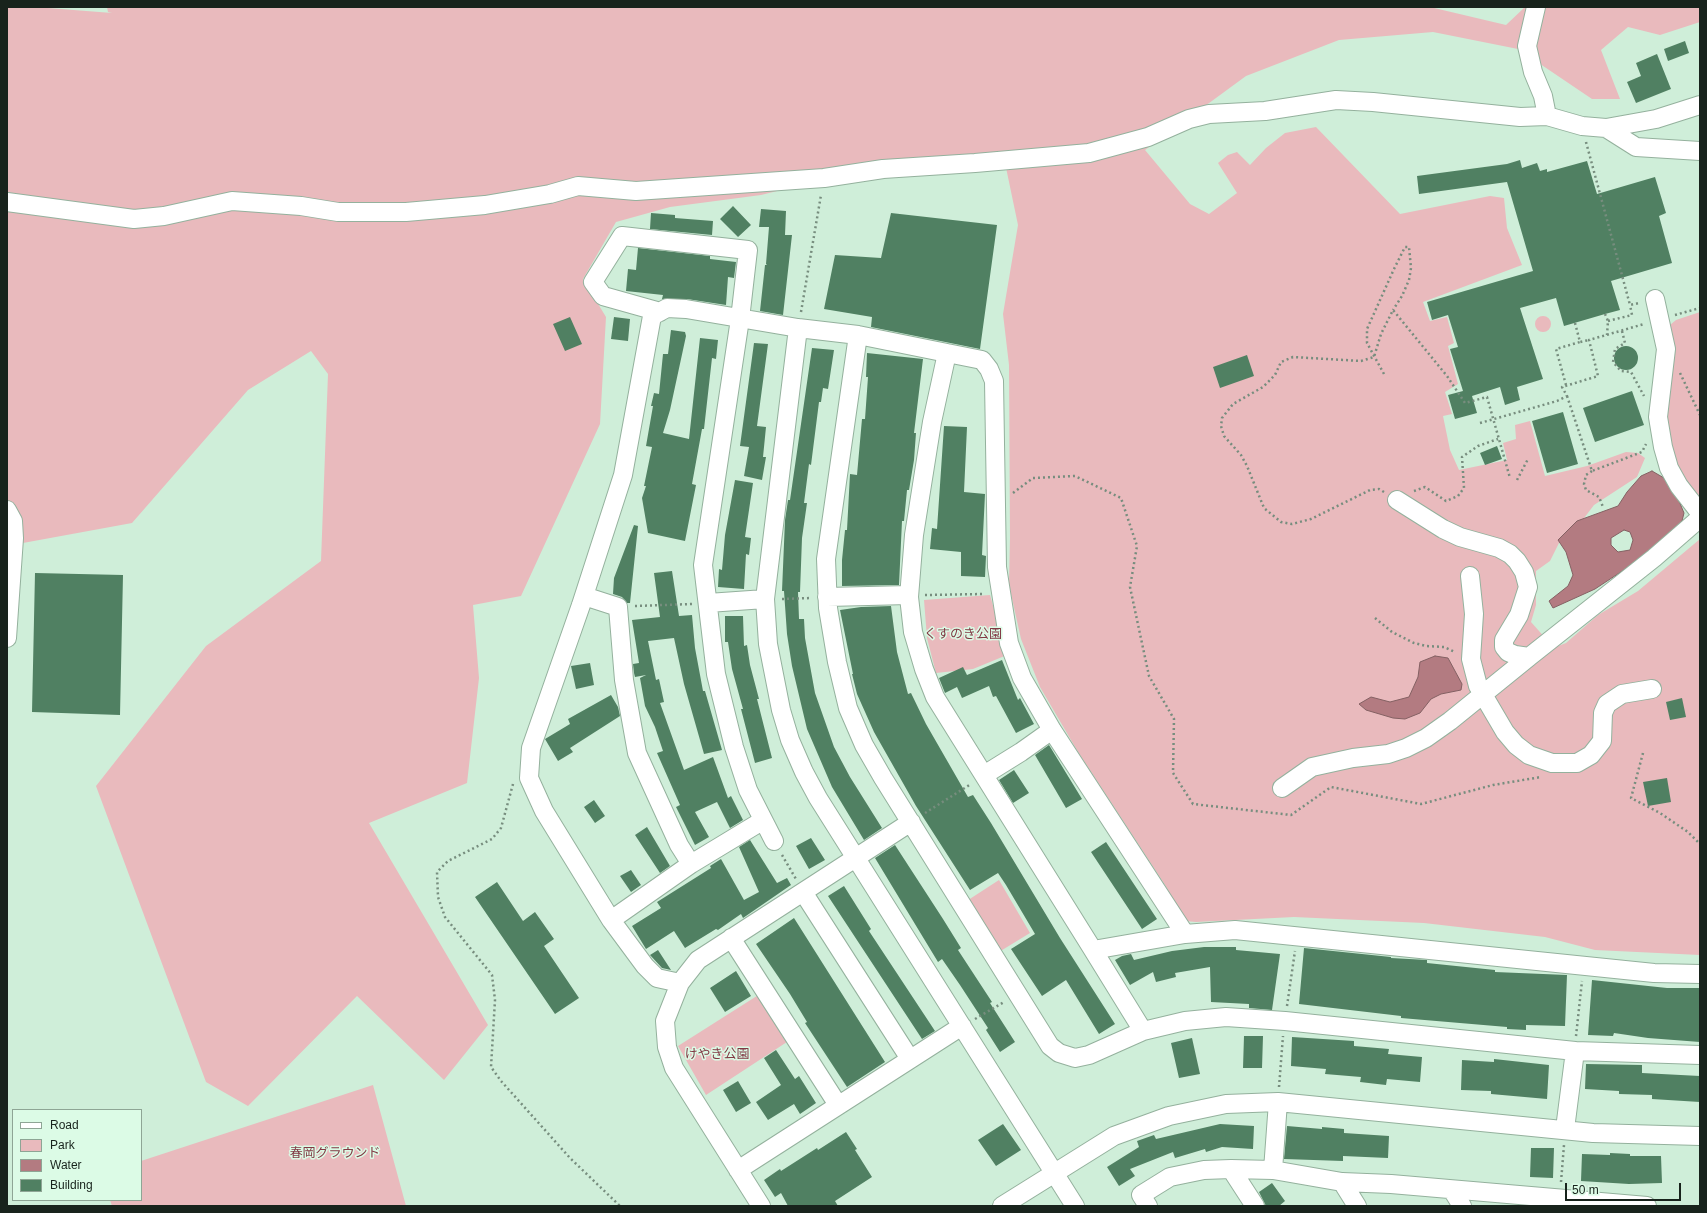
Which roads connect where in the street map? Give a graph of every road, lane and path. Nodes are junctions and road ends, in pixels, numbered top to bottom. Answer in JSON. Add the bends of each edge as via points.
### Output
{"nodes":[{"id":1,"x":1536,"y":7,"type":"edge"},
{"id":2,"x":1700,"y":105,"type":"edge"},
{"id":3,"x":1547,"y":116,"type":"junction"},
{"id":4,"x":1582,"y":126,"type":"junction"},
{"id":5,"x":1606,"y":128,"type":"junction"},
{"id":6,"x":1700,"y":151,"type":"edge"},
{"id":7,"x":824,"y":178,"type":"junction"},
{"id":8,"x":7,"y":202,"type":"edge"},
{"id":9,"x":1655,"y":299,"type":"joint"},
{"id":10,"x":1630,"y":305,"type":"junction"},
{"id":11,"x":1700,"y":308,"type":"edge"},
{"id":12,"x":1393,"y":310,"type":"junction"},
{"id":13,"x":660,"y":312,"type":"junction"},
{"id":14,"x":1605,"y":314,"type":"dead end"},
{"id":15,"x":1670,"y":316,"type":"dead end"},
{"id":16,"x":740,"y":319,"type":"junction"},
{"id":17,"x":1608,"y":321,"type":"junction"},
{"id":18,"x":1648,"y":322,"type":"dead end"},
{"id":19,"x":1575,"y":323,"type":"dead end"},
{"id":20,"x":798,"y":328,"type":"junction"},
{"id":21,"x":1622,"y":331,"type":"junction"},
{"id":22,"x":858,"y":335,"type":"junction"},
{"id":23,"x":1607,"y":335,"type":"junction"},
{"id":24,"x":1589,"y":340,"type":"junction"},
{"id":25,"x":1580,"y":342,"type":"junction"},
{"id":26,"x":947,"y":354,"type":"junction"},
{"id":27,"x":1374,"y":357,"type":"junction"},
{"id":28,"x":1679,"y":371,"type":"dead end"},
{"id":29,"x":1384,"y":374,"type":"dead end"},
{"id":30,"x":1566,"y":385,"type":"junction"},
{"id":31,"x":1567,"y":396,"type":"junction"},
{"id":32,"x":1646,"y":402,"type":"dead end"},
{"id":33,"x":1700,"y":415,"type":"edge"},
{"id":34,"x":1494,"y":419,"type":"junction"},
{"id":35,"x":1480,"y":423,"type":"dead end"},
{"id":36,"x":1498,"y":439,"type":"junction"},
{"id":37,"x":1647,"y":442,"type":"dead end"},
{"id":38,"x":1528,"y":459,"type":"dead end"},
{"id":39,"x":1592,"y":471,"type":"junction"},
{"id":40,"x":1510,"y":478,"type":"dead end"},
{"id":41,"x":1517,"y":480,"type":"dead end"},
{"id":42,"x":1011,"y":495,"type":"dead end"},
{"id":43,"x":1397,"y":500,"type":"junction"},
{"id":44,"x":1603,"y":506,"type":"dead end"},
{"id":45,"x":7,"y":510,"type":"edge"},
{"id":46,"x":1700,"y":514,"type":"edge"},
{"id":47,"x":1700,"y":518,"type":"edge"},
{"id":48,"x":1470,"y":576,"type":"dead end"},
{"id":49,"x":1000,"y":594,"type":"junction"},
{"id":50,"x":909,"y":595,"type":"junction"},
{"id":51,"x":584,"y":596,"type":"junction"},
{"id":52,"x":827,"y":597,"type":"junction"},
{"id":53,"x":765,"y":599,"type":"junction"},
{"id":54,"x":708,"y":603,"type":"junction"},
{"id":55,"x":618,"y":607,"type":"junction"},
{"id":56,"x":1376,"y":618,"type":"dead end"},
{"id":57,"x":7,"y":638,"type":"edge"},
{"id":58,"x":1460,"y":656,"type":"dead end"},
{"id":59,"x":1529,"y":657,"type":"junction"},
{"id":60,"x":1652,"y":689,"type":"dead end"},
{"id":61,"x":1483,"y":694,"type":"junction"},
{"id":62,"x":1052,"y":730,"type":"junction"},
{"id":63,"x":1643,"y":752,"type":"dead end"},
{"id":64,"x":984,"y":775,"type":"junction"},
{"id":65,"x":1545,"y":776,"type":"dead end"},
{"id":66,"x":515,"y":778,"type":"dead end"},
{"id":67,"x":1282,"y":788,"type":"dead end"},
{"id":68,"x":762,"y":821,"type":"junction"},
{"id":69,"x":911,"y":822,"type":"junction"},
{"id":70,"x":1698,"y":840,"type":"edge"},
{"id":71,"x":774,"y":841,"type":"joint"},
{"id":72,"x":1700,"y":844,"type":"edge"},
{"id":73,"x":856,"y":859,"type":"junction"},
{"id":74,"x":691,"y":864,"type":"junction"},
{"id":75,"x":803,"y":892,"type":"junction"},
{"id":76,"x":611,"y":920,"type":"junction"},
{"id":77,"x":1185,"y":934,"type":"junction"},
{"id":78,"x":731,"y":938,"type":"junction"},
{"id":79,"x":1093,"y":950,"type":"junction"},
{"id":80,"x":1583,"y":966,"type":"junction"},
{"id":81,"x":1700,"y":974,"type":"edge"},
{"id":82,"x":680,"y":983,"type":"junction"},
{"id":83,"x":1017,"y":994,"type":"junction"},
{"id":84,"x":962,"y":1026,"type":"junction"},
{"id":85,"x":1143,"y":1031,"type":"junction"},
{"id":86,"x":1575,"y":1050,"type":"junction"},
{"id":87,"x":1700,"y":1055,"type":"edge"},
{"id":88,"x":910,"y":1059,"type":"junction"},
{"id":89,"x":1278,"y":1102,"type":"junction"},
{"id":90,"x":838,"y":1105,"type":"junction"},
{"id":91,"x":1565,"y":1129,"type":"junction"},
{"id":92,"x":1700,"y":1136,"type":"edge"},
{"id":93,"x":1231,"y":1169,"type":"junction"},
{"id":94,"x":738,"y":1170,"type":"junction"},
{"id":95,"x":1273,"y":1170,"type":"junction"},
{"id":96,"x":1054,"y":1173,"type":"junction"},
{"id":97,"x":1342,"y":1182,"type":"junction"},
{"id":98,"x":1452,"y":1190,"type":"junction"},
{"id":99,"x":1562,"y":1202,"type":"edge"},
{"id":100,"x":620,"y":1206,"type":"edge"},
{"id":101,"x":761,"y":1206,"type":"edge"},
{"id":102,"x":1002,"y":1206,"type":"edge"},
{"id":103,"x":1075,"y":1206,"type":"edge"},
{"id":104,"x":1148,"y":1206,"type":"edge"},
{"id":105,"x":1255,"y":1206,"type":"edge"},
{"id":106,"x":1357,"y":1206,"type":"edge"},
{"id":107,"x":1462,"y":1206,"type":"edge"},
{"id":108,"x":1647,"y":1206,"type":"edge"}],
"edges":[{"from":1,"to":3,"type":"street","via":[[1527,46],[1533,72],[1544,96]]},
{"from":2,"to":5,"type":"street","via":[[1656,119]]},
{"from":3,"to":4,"type":"street"},
{"from":3,"to":7,"type":"street","via":[[1520,117],[1336,100],[1265,111],[1209,114],[1189,119],[1148,137],[1089,153],[883,169]]},
{"from":4,"to":5,"type":"street"},
{"from":4,"to":10,"type":"path"},
{"from":5,"to":6,"type":"street","via":[[1636,147]]},
{"from":7,"to":8,"type":"street","via":[[636,191],[578,186],[550,194],[485,205],[406,212],[338,212],[301,206],[232,201],[164,216],[134,218]]},
{"from":7,"to":20,"type":"path"},
{"from":9,"to":10,"type":"path"},
{"from":9,"to":46,"type":"street","via":[[1666,349],[1658,417],[1663,447],[1669,468]]},
{"from":10,"to":17,"type":"path","via":[[1632,315]]},
{"from":11,"to":15,"type":"path"},
{"from":12,"to":27,"type":"path","via":[[1381,334]]},
{"from":12,"to":27,"type":"path","via":[[1409,280],[1409,247],[1405,247],[1367,329],[1367,343]]},
{"from":12,"to":34,"type":"path","via":[[1447,376],[1465,403],[1487,397]]},
{"from":13,"to":16,"type":"street","via":[[667,308],[686,309]]},
{"from":13,"to":16,"type":"street","via":[[604,296],[594,282],[622,236],[748,250]]},
{"from":13,"to":51,"type":"street","via":[[652,316],[623,475]]},
{"from":14,"to":17,"type":"path"},
{"from":16,"to":20,"type":"street"},
{"from":16,"to":54,"type":"street","via":[[702,565]]},
{"from":17,"to":23,"type":"path"},
{"from":18,"to":21,"type":"path"},
{"from":19,"to":25,"type":"path"},
{"from":20,"to":22,"type":"street"},
{"from":20,"to":53,"type":"street"},
{"from":21,"to":23,"type":"path"},
{"from":21,"to":32,"type":"path","via":[[1625,343],[1615,349],[1613,362],[1621,371],[1631,372]]},
{"from":22,"to":26,"type":"street"},
{"from":22,"to":52,"type":"street","via":[[826,559]]},
{"from":23,"to":24,"type":"path"},
{"from":24,"to":25,"type":"path"},
{"from":24,"to":30,"type":"path","via":[[1598,376]]},
{"from":25,"to":30,"type":"path","via":[[1556,349]]},
{"from":26,"to":49,"type":"street","via":[[982,360],[994,381],[997,567]]},
{"from":26,"to":50,"type":"street","via":[[932,422],[914,535]]},
{"from":27,"to":29,"type":"path"},
{"from":27,"to":43,"type":"path","via":[[1361,361],[1292,357],[1281,362],[1275,375],[1263,386],[1233,404],[1222,418],[1221,426],[1224,436],[1247,466],[1264,508],[1281,522],[1292,524],[1311,519],[1370,490],[1379,489]]},
{"from":28,"to":33,"type":"path"},
{"from":30,"to":31,"type":"path","via":[[1562,387]]},
{"from":31,"to":34,"type":"path"},
{"from":31,"to":39,"type":"path"},
{"from":34,"to":35,"type":"path"},
{"from":34,"to":36,"type":"path"},
{"from":36,"to":40,"type":"path"},
{"from":36,"to":43,"type":"path","via":[[1478,446],[1462,457],[1464,488],[1458,496],[1446,500],[1425,487]]},
{"from":37,"to":39,"type":"path","via":[[1642,452]]},
{"from":38,"to":41,"type":"path"},
{"from":39,"to":44,"type":"path","via":[[1586,475],[1584,484],[1586,490],[1599,497]]},
{"from":42,"to":65,"type":"path","via":[[1032,478],[1075,476],[1122,498],[1137,546],[1130,587],[1149,676],[1174,719],[1173,773],[1194,804],[1291,815],[1331,787],[1420,804],[1493,785]]},
{"from":43,"to":59,"type":"street","via":[[1443,529],[1460,537],[1499,548],[1517,561],[1524,572],[1528,587],[1519,615],[1504,640],[1504,647],[1515,655]]},
{"from":45,"to":57,"type":"street","via":[[13,521],[14,538]]},
{"from":47,"to":59,"type":"street","via":[[1654,558]]},
{"from":48,"to":61,"type":"street","via":[[1474,614],[1471,659],[1478,686]]},
{"from":49,"to":50,"type":"path"},
{"from":49,"to":62,"type":"street","via":[[1009,643],[1022,678]]},
{"from":50,"to":52,"type":"street"},
{"from":50,"to":64,"type":"street","via":[[913,632],[935,697]]},
{"from":51,"to":55,"type":"street"},
{"from":51,"to":76,"type":"street","via":[[531,748],[528,778],[544,811]]},
{"from":52,"to":53,"type":"path"},
{"from":52,"to":69,"type":"street","via":[[837,662],[848,708],[864,745]]},
{"from":53,"to":54,"type":"street"},
{"from":53,"to":73,"type":"street","via":[[768,644],[781,710],[790,740],[818,798]]},
{"from":54,"to":55,"type":"path"},
{"from":54,"to":68,"type":"street","via":[[716,674],[734,747],[748,790]]},
{"from":55,"to":74,"type":"street","via":[[624,680],[637,753],[679,845]]},
{"from":56,"to":58,"type":"path","via":[[1392,632],[1414,643],[1444,647]]},
{"from":59,"to":61,"type":"street"},
{"from":60,"to":61,"type":"street","via":[[1622,694],[1607,704],[1603,713],[1602,741],[1591,755],[1576,763],[1552,763],[1529,755],[1505,732]]},
{"from":61,"to":67,"type":"street","via":[[1426,738],[1406,748],[1388,754],[1312,767]]},
{"from":62,"to":64,"type":"street"},
{"from":62,"to":77,"type":"street"},
{"from":63,"to":70,"type":"path","via":[[1631,798],[1660,813]]},
{"from":64,"to":69,"type":"path"},
{"from":64,"to":79,"type":"street"},
{"from":66,"to":100,"type":"path","via":[[501,828],[492,839],[448,861],[437,872],[438,897],[445,917],[492,975],[496,1000],[491,1066],[570,1158]]},
{"from":68,"to":71,"type":"street"},
{"from":68,"to":74,"type":"street"},
{"from":69,"to":73,"type":"street"},
{"from":69,"to":83,"type":"street"},
{"from":70,"to":72,"type":"path"},
{"from":71,"to":75,"type":"path"},
{"from":73,"to":75,"type":"street"},
{"from":73,"to":84,"type":"street"},
{"from":74,"to":76,"type":"street"},
{"from":75,"to":78,"type":"street"},
{"from":75,"to":88,"type":"street"},
{"from":76,"to":82,"type":"street","via":[[657,978]]},
{"from":77,"to":79,"type":"street"},
{"from":77,"to":80,"type":"street","via":[[1235,930]]},
{"from":78,"to":82,"type":"street","via":[[698,960]]},
{"from":78,"to":90,"type":"street"},
{"from":79,"to":85,"type":"street"},
{"from":80,"to":81,"type":"street","via":[[1654,973]]},
{"from":80,"to":86,"type":"path"},
{"from":82,"to":94,"type":"street","via":[[665,1021],[667,1047],[674,1068]]},
{"from":83,"to":84,"type":"path"},
{"from":83,"to":85,"type":"street","via":[[1050,1046],[1059,1053],[1075,1058],[1089,1056]]},
{"from":84,"to":88,"type":"street"},
{"from":84,"to":96,"type":"street"},
{"from":85,"to":86,"type":"street","via":[[1185,1021],[1226,1017]]},
{"from":86,"to":87,"type":"street"},
{"from":86,"to":91,"type":"street"},
{"from":88,"to":90,"type":"street"},
{"from":89,"to":91,"type":"street"},
{"from":89,"to":95,"type":"street"},
{"from":89,"to":96,"type":"street","via":[[1226,1104],[1169,1116],[1114,1136]]},
{"from":90,"to":94,"type":"street"},
{"from":91,"to":92,"type":"street","via":[[1593,1133]]},
{"from":91,"to":99,"type":"path"},
{"from":93,"to":95,"type":"street"},
{"from":93,"to":104,"type":"street","via":[[1204,1170],[1170,1177],[1141,1195]]},
{"from":93,"to":105,"type":"street"},
{"from":94,"to":101,"type":"street"},
{"from":95,"to":97,"type":"street"},
{"from":96,"to":102,"type":"street"},
{"from":96,"to":103,"type":"street"},
{"from":97,"to":98,"type":"street"},
{"from":97,"to":106,"type":"street"},
{"from":98,"to":99,"type":"street"},
{"from":98,"to":107,"type":"street"},
{"from":99,"to":108,"type":"street"}]}
